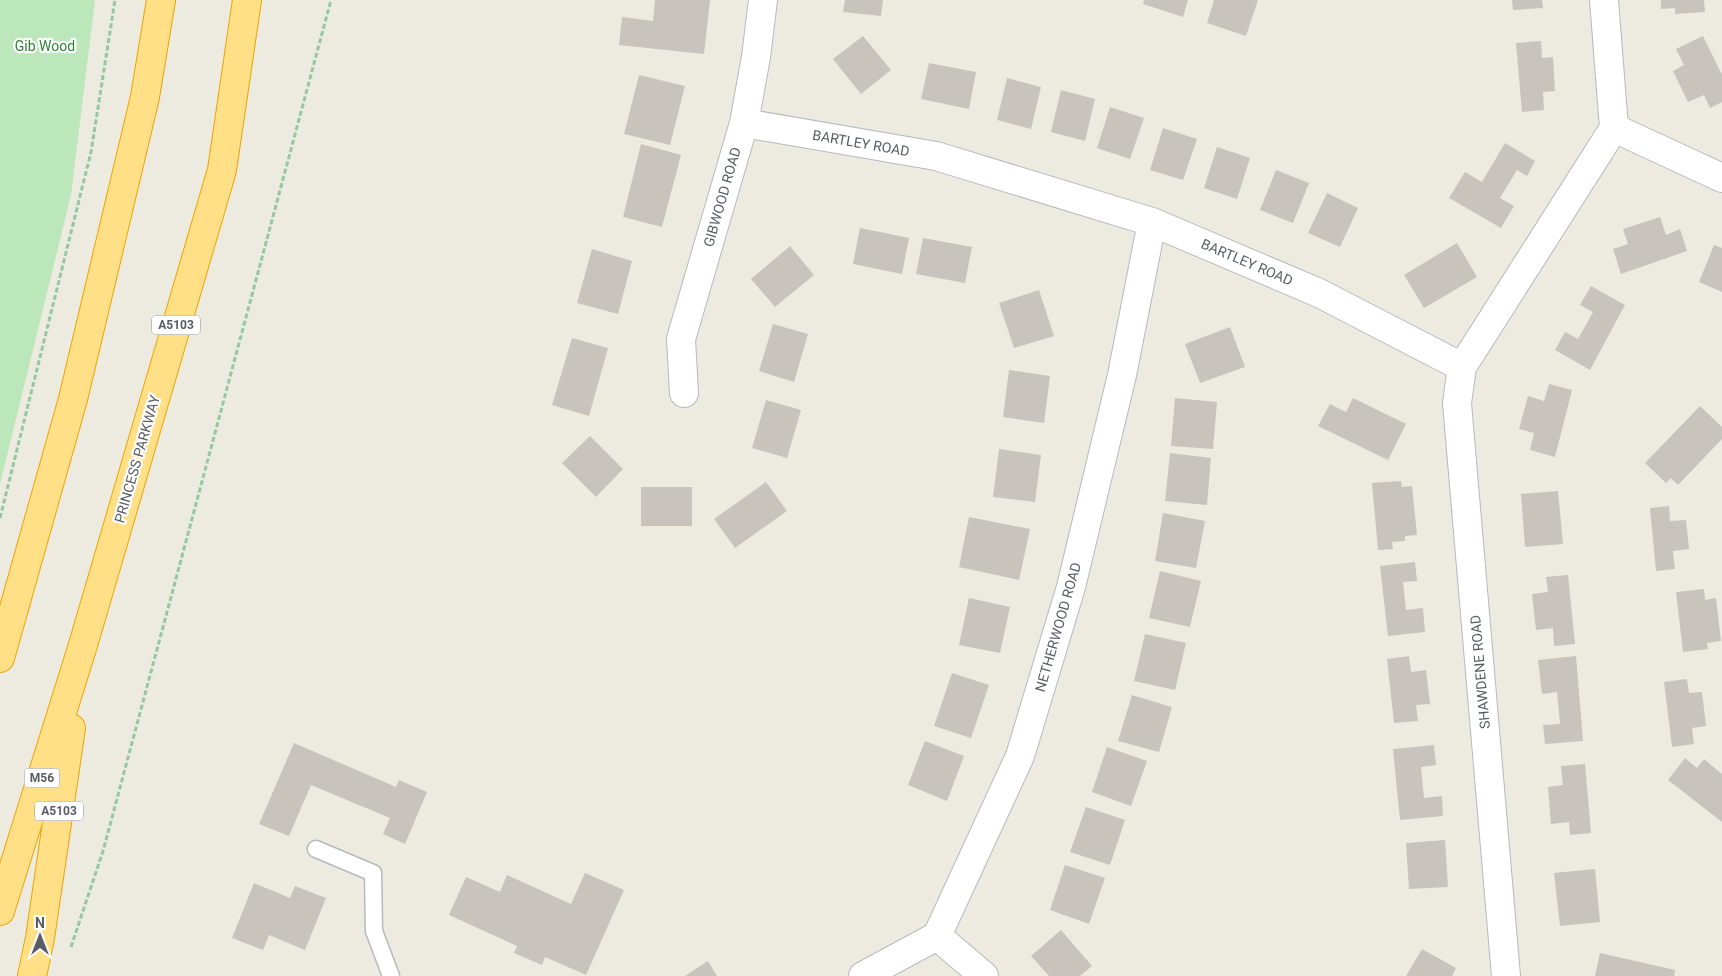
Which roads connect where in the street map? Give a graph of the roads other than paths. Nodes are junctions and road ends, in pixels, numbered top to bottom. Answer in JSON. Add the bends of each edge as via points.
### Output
{"nodes":[{"id":1,"x":161,"y":0,"type":"edge"},
{"id":2,"x":247,"y":0,"type":"edge"},
{"id":3,"x":763,"y":0,"type":"edge"},
{"id":4,"x":1604,"y":0,"type":"edge"},
{"id":5,"x":744,"y":123,"type":"junction"},
{"id":6,"x":1614,"y":128,"type":"junction"},
{"id":7,"x":1722,"y":178,"type":"edge"},
{"id":8,"x":1152,"y":222,"type":"junction"},
{"id":9,"x":1462,"y":367,"type":"junction"},
{"id":10,"x":684,"y":393,"type":"dead end"},
{"id":11,"x":11,"y":621,"type":"junction"},
{"id":12,"x":83,"y":645,"type":"junction"},
{"id":13,"x":0,"y":650,"type":"edge"},
{"id":14,"x":0,"y":658,"type":"edge"},
{"id":15,"x":316,"y":849,"type":"dead end"},
{"id":16,"x":0,"y":912,"type":"edge"},
{"id":17,"x":936,"y":936,"type":"junction"},
{"id":18,"x":32,"y":976,"type":"edge"},
{"id":19,"x":391,"y":976,"type":"edge"},
{"id":20,"x":862,"y":976,"type":"edge"},
{"id":21,"x":984,"y":976,"type":"edge"},
{"id":22,"x":1506,"y":976,"type":"edge"}],
"edges":[{"from":1,"to":11,"type":"highway","via":[[145,97],[73,399]]},
{"from":2,"to":12,"type":"highway","name":"PRINCESS PARKWAY","number":"A5103","via":[[222,170]]},
{"from":3,"to":5,"type":"street","name":"GIBWOOD ROAD"},
{"from":4,"to":6,"type":"street"},
{"from":5,"to":8,"type":"street","name":"BARTLEY ROAD","via":[[936,156]]},
{"from":5,"to":10,"type":"street","name":"GIBWOOD ROAD","via":[[681,339]]},
{"from":6,"to":7,"type":"street"},
{"from":6,"to":9,"type":"street"},
{"from":8,"to":9,"type":"street","name":"BARTLEY ROAD","via":[[1319,292]]},
{"from":8,"to":17,"type":"street","name":"NETHERWOOD ROAD","via":[[1122,374],[1071,587],[1020,756]]},
{"from":9,"to":22,"type":"street","name":"SHAWDENE ROAD","via":[[1457,403]]},
{"from":11,"to":13,"type":"highway"},
{"from":11,"to":14,"type":"highway"},
{"from":12,"to":16,"type":"highway","name":"PRINCESS PARKWAY","number":"M56"},
{"from":12,"to":18,"type":"highway","number":"A5103"},
{"from":15,"to":19,"type":"lane","via":[[372,873],[374,931]]},
{"from":17,"to":20,"type":"street"},
{"from":17,"to":21,"type":"street"}]}
